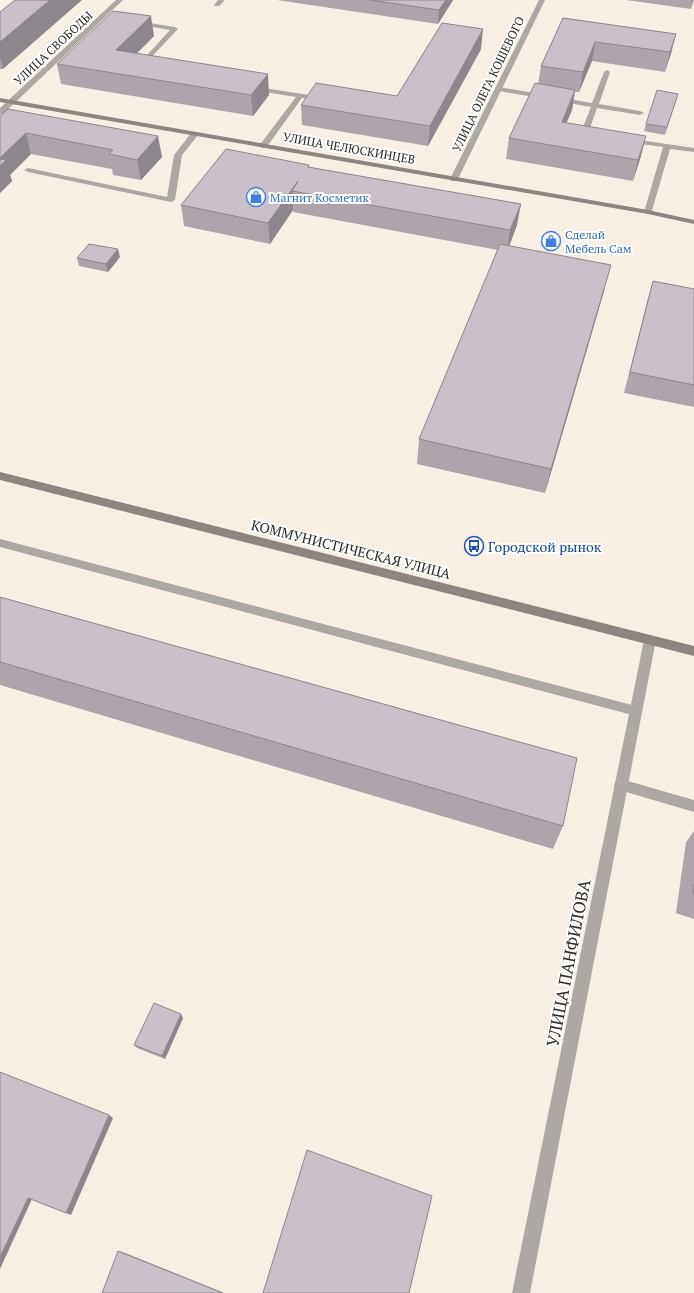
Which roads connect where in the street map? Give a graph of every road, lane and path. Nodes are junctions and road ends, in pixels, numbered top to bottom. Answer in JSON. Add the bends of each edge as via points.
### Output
{"nodes":[{"id":1,"x":120,"y":0,"type":"edge"},
{"id":2,"x":542,"y":0,"type":"edge"},
{"id":3,"x":131,"y":22,"type":"edge"},
{"id":4,"x":144,"y":71,"type":"edge"},
{"id":5,"x":607,"y":72,"type":"dead end"},
{"id":6,"x":245,"y":87,"type":"edge"},
{"id":7,"x":498,"y":89,"type":"junction"},
{"id":8,"x":300,"y":96,"type":"junction"},
{"id":9,"x":0,"y":100,"type":"edge"},
{"id":10,"x":330,"y":101,"type":"edge"},
{"id":11,"x":10,"y":102,"type":"junction"},
{"id":12,"x":595,"y":105,"type":"junction"},
{"id":13,"x":0,"y":112,"type":"edge"},
{"id":14,"x":640,"y":112,"type":"dead end"},
{"id":15,"x":195,"y":134,"type":"junction"},
{"id":16,"x":600,"y":135,"type":"edge"},
{"id":17,"x":622,"y":138,"type":"edge"},
{"id":18,"x":263,"y":146,"type":"junction"},
{"id":19,"x":667,"y":146,"type":"junction"},
{"id":20,"x":694,"y":150,"type":"edge"},
{"id":21,"x":28,"y":170,"type":"dead end"},
{"id":22,"x":454,"y":179,"type":"junction"},
{"id":23,"x":648,"y":212,"type":"junction"},
{"id":24,"x":694,"y":222,"type":"edge"},
{"id":25,"x":0,"y":476,"type":"edge"},
{"id":26,"x":0,"y":543,"type":"edge"},
{"id":27,"x":650,"y":640,"type":"junction"},
{"id":28,"x":694,"y":651,"type":"edge"},
{"id":29,"x":636,"y":711,"type":"junction"},
{"id":30,"x":621,"y":785,"type":"junction"},
{"id":31,"x":694,"y":806,"type":"edge"},
{"id":32,"x":521,"y":1293,"type":"edge"}],
"edges":[{"from":1,"to":11,"type":"street","name":"УЛИЦА СВОБОДЫ","via":[[105,18]]},
{"from":2,"to":7,"type":"street","name":"УЛИЦА ОЛЕГА КОШЕВОГО"},
{"from":3,"to":4,"type":"street","via":[[175,29],[136,70]]},
{"from":5,"to":12,"type":"street"},
{"from":6,"to":8,"type":"street"},
{"from":7,"to":12,"type":"street"},
{"from":7,"to":22,"type":"street","name":"УЛИЦА ОЛЕГА КОШЕВОГО"},
{"from":8,"to":10,"type":"street"},
{"from":8,"to":18,"type":"street"},
{"from":9,"to":11,"type":"street","name":"УЛИЦА ЧЕЛЮСКИНЦЕВ"},
{"from":11,"to":13,"type":"street","name":"УЛИЦА СВОБОДЫ"},
{"from":11,"to":15,"type":"street","name":"УЛИЦА ЧЕЛЮСКИНЦЕВ"},
{"from":12,"to":14,"type":"street"},
{"from":12,"to":16,"type":"street","via":[[585,132]]},
{"from":15,"to":18,"type":"street","name":"УЛИЦА ЧЕЛЮСКИНЦЕВ"},
{"from":15,"to":21,"type":"street","via":[[178,155],[171,200]]},
{"from":17,"to":19,"type":"street"},
{"from":18,"to":22,"type":"street","name":"УЛИЦА ЧЕЛЮСКИНЦЕВ"},
{"from":19,"to":20,"type":"street"},
{"from":19,"to":23,"type":"street"},
{"from":22,"to":23,"type":"street","name":"УЛИЦА ЧЕЛЮСКИНЦЕВ"},
{"from":23,"to":24,"type":"street","name":"УЛИЦА ЧЕЛЮСКИНЦЕВ"},
{"from":25,"to":27,"type":"street","name":"КОММУНИСТИЧЕСКАЯ УЛИЦА"},
{"from":26,"to":29,"type":"street"},
{"from":27,"to":28,"type":"street","name":"КОММУНИСТИЧЕСКАЯ УЛИЦА"},
{"from":27,"to":29,"type":"street","name":"УЛИЦА ПАНФИЛОВА"},
{"from":29,"to":30,"type":"street","name":"УЛИЦА ПАНФИЛОВА"},
{"from":30,"to":31,"type":"street"},
{"from":30,"to":32,"type":"street","name":"УЛИЦА ПАНФИЛОВА"}]}
